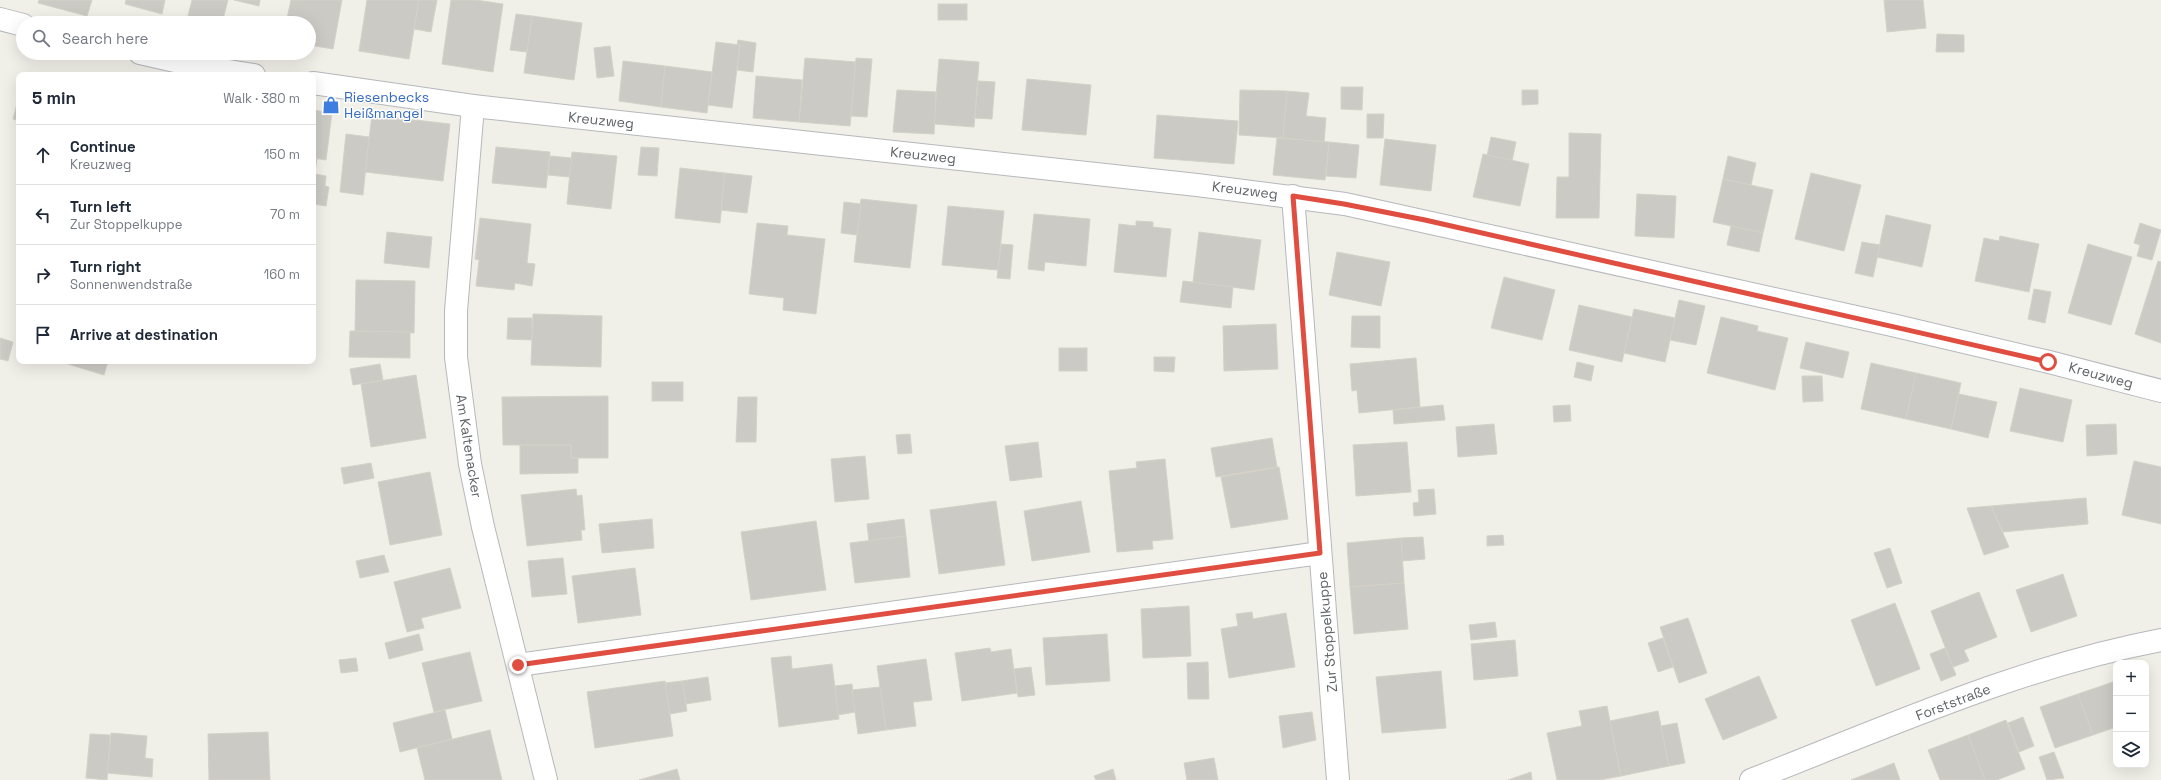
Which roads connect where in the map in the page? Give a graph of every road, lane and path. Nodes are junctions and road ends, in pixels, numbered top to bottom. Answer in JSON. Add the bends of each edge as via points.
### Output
{"nodes":[{"id":1,"x":0,"y":19,"type":"edge"},
{"id":2,"x":16,"y":23,"type":"edge"},
{"id":3,"x":171,"y":60,"type":"edge"},
{"id":4,"x":235,"y":72,"type":"edge"},
{"id":5,"x":316,"y":83,"type":"edge"},
{"id":6,"x":474,"y":106,"type":"junction"},
{"id":7,"x":1293,"y":196,"type":"junction"},
{"id":8,"x":2161,"y":391,"type":"edge"},
{"id":9,"x":1320,"y":553,"type":"junction"},
{"id":10,"x":2161,"y":640,"type":"edge"},
{"id":11,"x":518,"y":665,"type":"junction"},
{"id":12,"x":546,"y":780,"type":"edge"},
{"id":13,"x":1338,"y":780,"type":"edge"},
{"id":14,"x":1751,"y":780,"type":"edge"}],
"edges":[{"from":1,"to":2,"type":"street"},
{"from":3,"to":4,"type":"street"},
{"from":5,"to":6,"type":"street","name":"Kreuzweg"},
{"from":6,"to":7,"type":"street","name":"Kreuzweg"},
{"from":6,"to":11,"type":"street","name":"Am Kaltenacker","via":[[456,311],[456,357],[470,464]]},
{"from":7,"to":8,"type":"street","name":"Kreuzweg","via":[[1425,220],[1877,321]]},
{"from":7,"to":9,"type":"street","name":"Zur Stoppelkuppe"},
{"from":9,"to":11,"type":"street"},
{"from":9,"to":13,"type":"street","name":"Zur Stoppelkuppe"},
{"from":10,"to":14,"type":"street","name":"Forststraße","via":[[2068,662],[1998,685]]},
{"from":11,"to":12,"type":"street","name":"Am Kaltenacker"}]}
